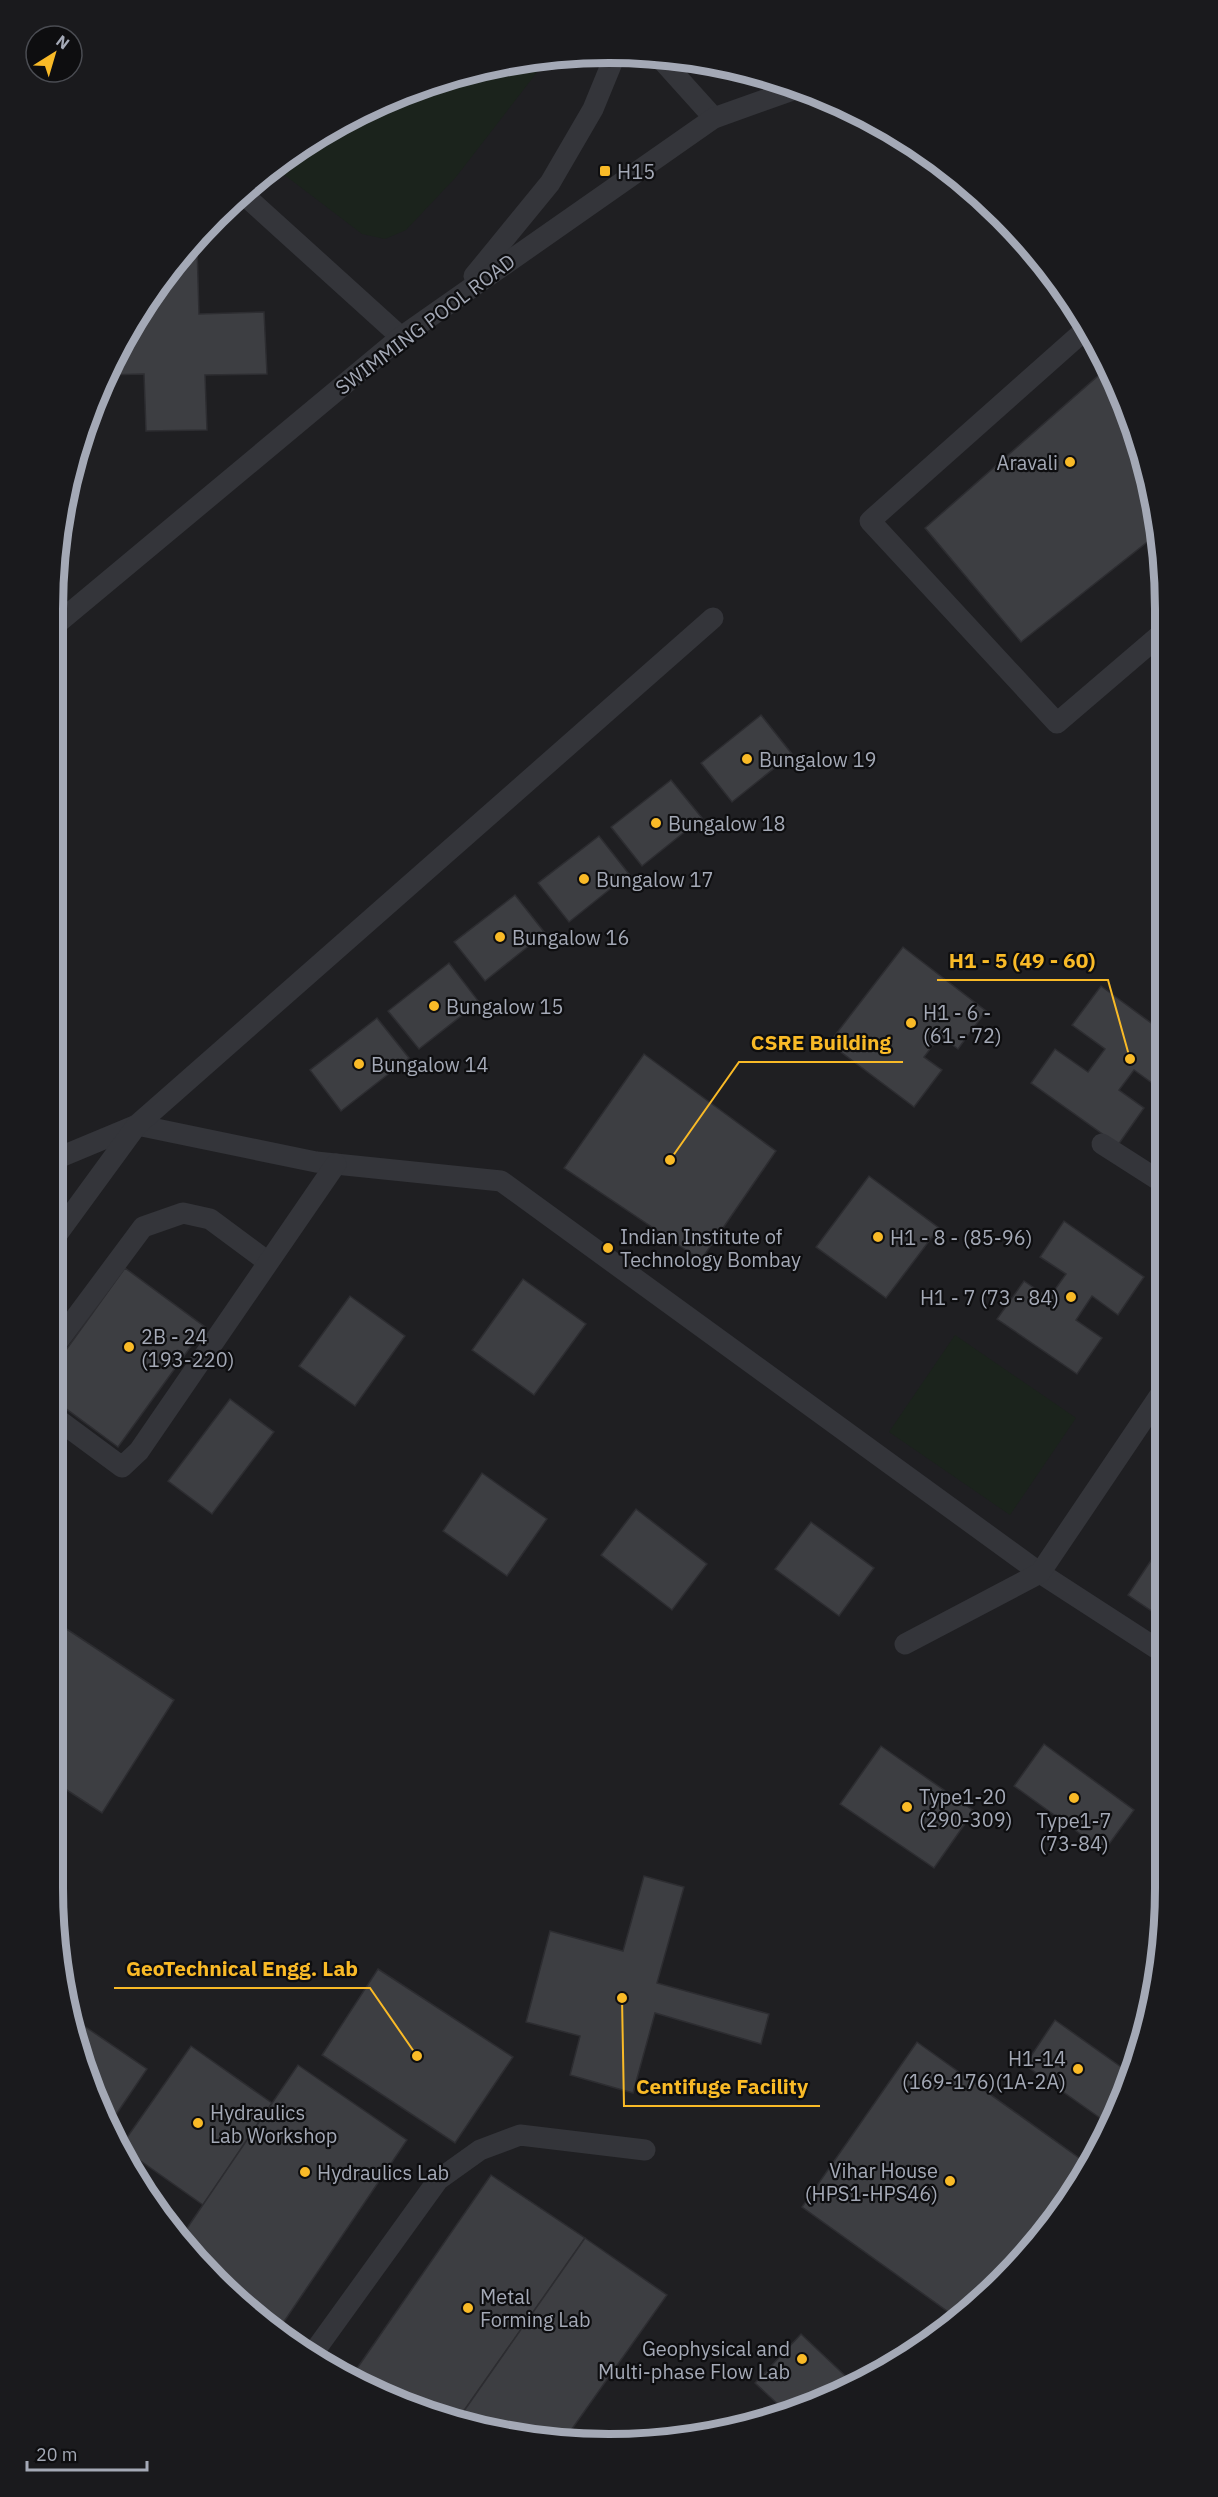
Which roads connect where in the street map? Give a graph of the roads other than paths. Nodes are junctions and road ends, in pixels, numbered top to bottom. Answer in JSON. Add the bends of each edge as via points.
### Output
{"nodes":[{"id":1,"x":612,"y":63,"type":"edge"},
{"id":2,"x":669,"y":67,"type":"edge"},
{"id":3,"x":786,"y":92,"type":"edge"},
{"id":4,"x":714,"y":118,"type":"junction"},
{"id":5,"x":248,"y":199,"type":"edge"},
{"id":6,"x":459,"y":295,"type":"junction"},
{"id":7,"x":1081,"y":334,"type":"edge"},
{"id":8,"x":401,"y":337,"type":"junction"},
{"id":9,"x":63,"y":618,"type":"edge"},
{"id":10,"x":713,"y":618,"type":"dead end"},
{"id":11,"x":1155,"y":639,"type":"edge"},
{"id":12,"x":137,"y":1125,"type":"junction"},
{"id":13,"x":1102,"y":1144,"type":"dead end"},
{"id":14,"x":63,"y":1156,"type":"edge"},
{"id":15,"x":336,"y":1164,"type":"junction"},
{"id":16,"x":1155,"y":1178,"type":"edge"},
{"id":17,"x":63,"y":1225,"type":"edge"},
{"id":18,"x":268,"y":1262,"type":"junction"},
{"id":19,"x":63,"y":1333,"type":"edge"},
{"id":20,"x":1155,"y":1402,"type":"edge"},
{"id":21,"x":63,"y":1424,"type":"edge"},
{"id":22,"x":1040,"y":1573,"type":"junction"},
{"id":23,"x":905,"y":1644,"type":"dead end"},
{"id":24,"x":1155,"y":1648,"type":"edge"},
{"id":25,"x":645,"y":2150,"type":"dead end"},
{"id":26,"x":316,"y":2349,"type":"edge"}],
"edges":[{"from":1,"to":6,"type":"lane","via":[[593,109],[550,183]]},
{"from":2,"to":4,"type":"lane"},
{"from":3,"to":4,"type":"lane","name":"SWIMMING POOL ROAD"},
{"from":4,"to":6,"type":"lane","name":"SWIMMING POOL ROAD"},
{"from":5,"to":8,"type":"lane"},
{"from":6,"to":8,"type":"lane","name":"SWIMMING POOL ROAD"},
{"from":7,"to":11,"type":"lane","via":[[870,521],[1057,723]]},
{"from":8,"to":9,"type":"lane","name":"SWIMMING POOL ROAD"},
{"from":10,"to":12,"type":"lane"},
{"from":12,"to":14,"type":"lane"},
{"from":12,"to":15,"type":"lane"},
{"from":12,"to":17,"type":"lane"},
{"from":13,"to":16,"type":"lane"},
{"from":15,"to":18,"type":"lane"},
{"from":15,"to":22,"type":"lane","via":[[501,1181]]},
{"from":18,"to":19,"type":"lane","via":[[210,1219],[183,1213],[143,1227]]},
{"from":18,"to":21,"type":"lane","via":[[139,1451],[123,1467]]},
{"from":20,"to":22,"type":"lane"},
{"from":22,"to":23,"type":"lane"},
{"from":22,"to":24,"type":"lane"},
{"from":25,"to":26,"type":"lane","via":[[520,2135],[480,2150],[438,2180]]}]}
